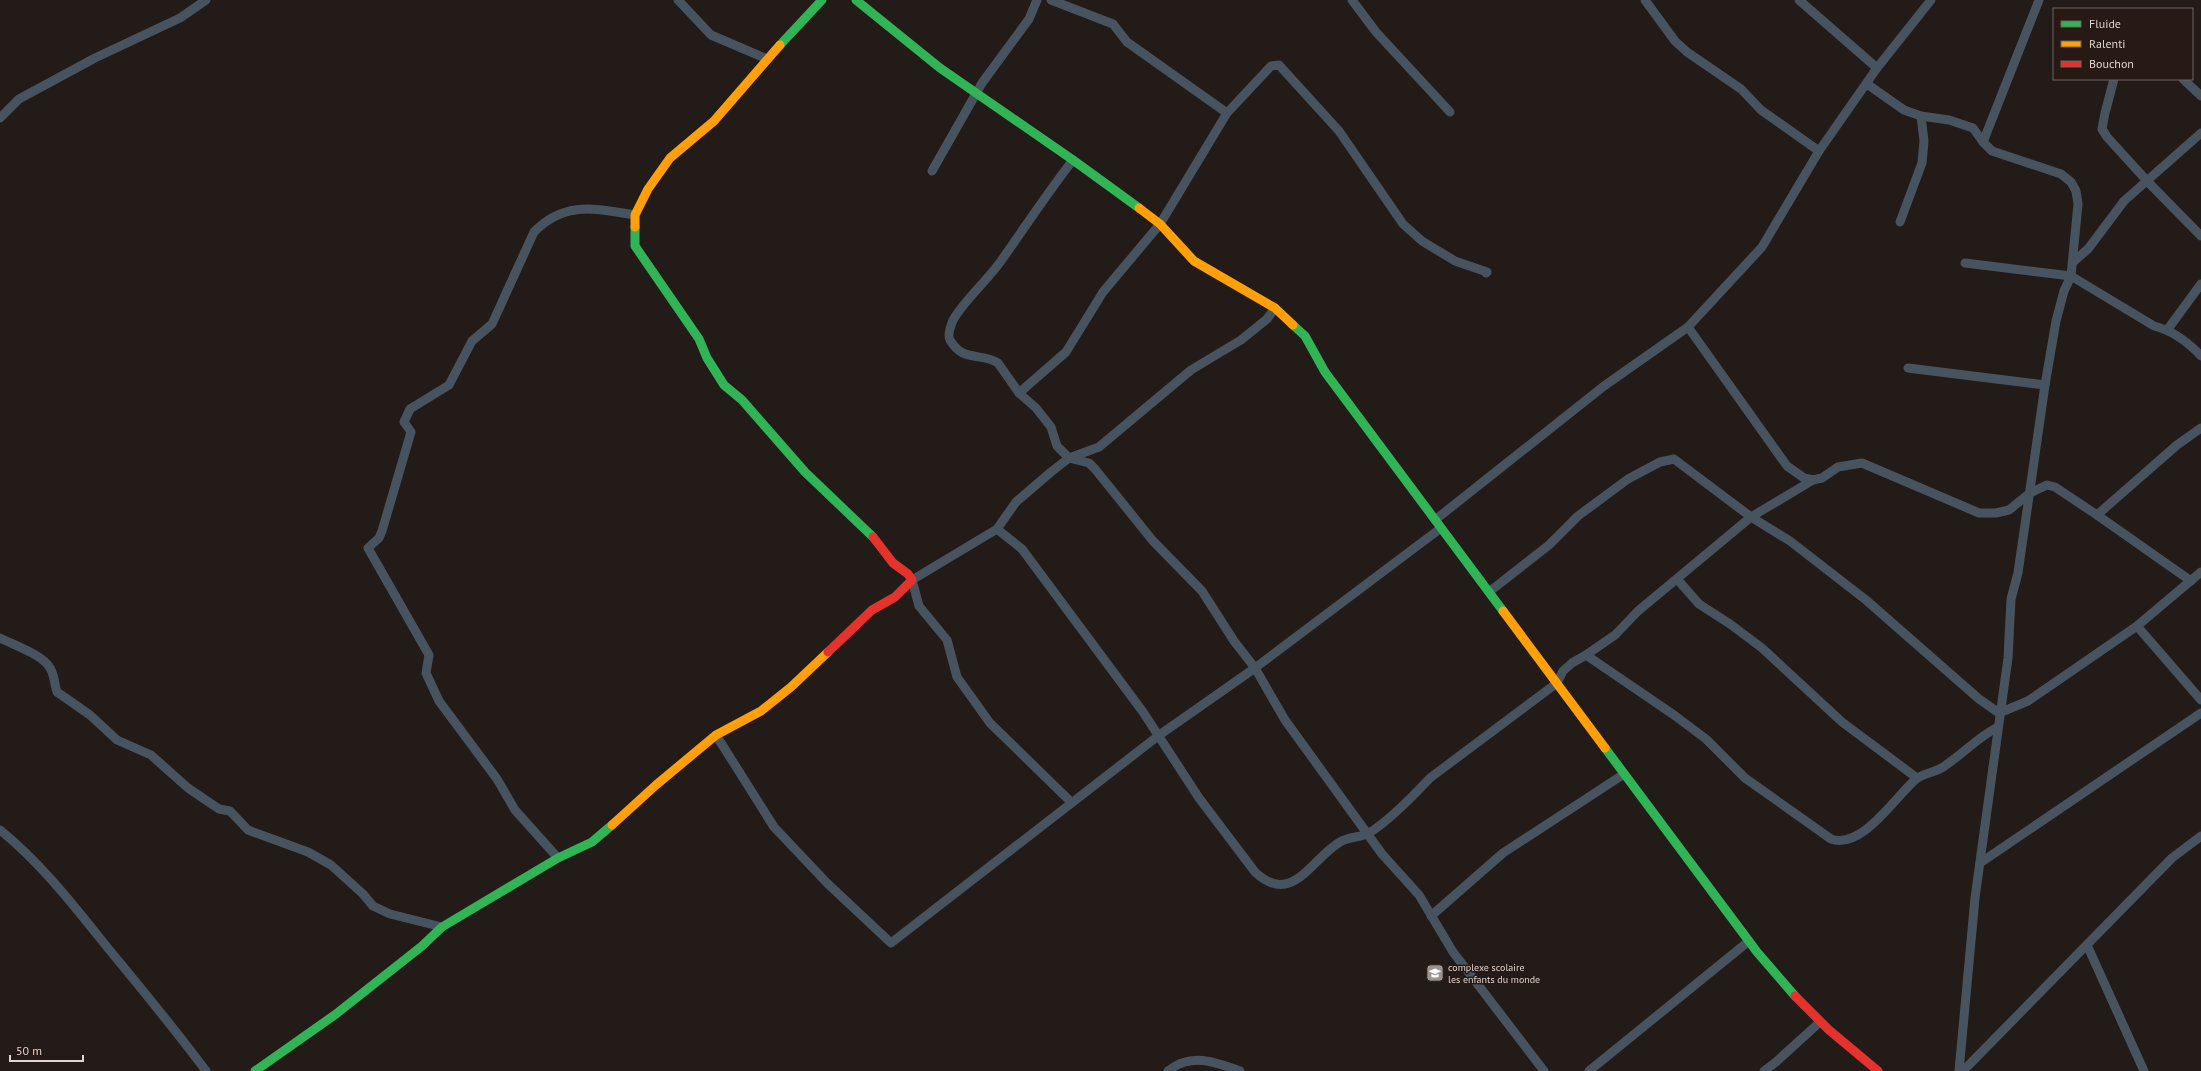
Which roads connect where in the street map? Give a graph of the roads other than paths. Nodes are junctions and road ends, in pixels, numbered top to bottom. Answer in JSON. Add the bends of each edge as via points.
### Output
{"nodes":[{"id":1,"x":206,"y":0,"type":"edge"},
{"id":2,"x":678,"y":0,"type":"edge"},
{"id":3,"x":822,"y":0,"type":"edge"},
{"id":4,"x":856,"y":0,"type":"edge"},
{"id":5,"x":1036,"y":0,"type":"edge"},
{"id":6,"x":1051,"y":0,"type":"edge"},
{"id":7,"x":1352,"y":0,"type":"edge"},
{"id":8,"x":1645,"y":0,"type":"edge"},
{"id":9,"x":1799,"y":0,"type":"edge"},
{"id":10,"x":1931,"y":0,"type":"edge"},
{"id":11,"x":2039,"y":0,"type":"edge"},
{"id":12,"x":767,"y":59,"type":"junction"},
{"id":13,"x":1877,"y":68,"type":"junction"},
{"id":14,"x":2114,"y":80,"type":"edge"},
{"id":15,"x":2184,"y":80,"type":"edge"},
{"id":16,"x":1866,"y":84,"type":"junction"},
{"id":17,"x":978,"y":92,"type":"junction"},
{"id":18,"x":2201,"y":96,"type":"edge"},
{"id":19,"x":1450,"y":112,"type":"dead end"},
{"id":20,"x":1227,"y":113,"type":"junction"},
{"id":21,"x":1921,"y":116,"type":"junction"},
{"id":22,"x":0,"y":118,"type":"edge"},
{"id":23,"x":2201,"y":133,"type":"edge"},
{"id":24,"x":1983,"y":142,"type":"junction"},
{"id":25,"x":1819,"y":151,"type":"junction"},
{"id":26,"x":1073,"y":160,"type":"junction"},
{"id":27,"x":932,"y":171,"type":"dead end"},
{"id":28,"x":2148,"y":182,"type":"junction"},
{"id":29,"x":635,"y":215,"type":"junction"},
{"id":30,"x":1900,"y":222,"type":"dead end"},
{"id":31,"x":1160,"y":224,"type":"junction"},
{"id":32,"x":2201,"y":236,"type":"edge"},
{"id":33,"x":2073,"y":262,"type":"junction"},
{"id":34,"x":1965,"y":263,"type":"dead end"},
{"id":35,"x":1486,"y":273,"type":"dead end"},
{"id":36,"x":2071,"y":276,"type":"junction"},
{"id":37,"x":2201,"y":284,"type":"edge"},
{"id":38,"x":1275,"y":308,"type":"junction"},
{"id":39,"x":1688,"y":326,"type":"junction"},
{"id":40,"x":2168,"y":329,"type":"junction"},
{"id":41,"x":2201,"y":356,"type":"edge"},
{"id":42,"x":1908,"y":368,"type":"dead end"},
{"id":43,"x":2045,"y":386,"type":"junction"},
{"id":44,"x":1019,"y":393,"type":"junction"},
{"id":45,"x":2201,"y":428,"type":"edge"},
{"id":46,"x":1069,"y":458,"type":"junction"},
{"id":47,"x":1813,"y":480,"type":"junction"},
{"id":48,"x":2030,"y":493,"type":"junction"},
{"id":49,"x":2097,"y":515,"type":"junction"},
{"id":50,"x":1751,"y":517,"type":"junction"},
{"id":51,"x":1435,"y":520,"type":"junction"},
{"id":52,"x":1441,"y":528,"type":"junction"},
{"id":53,"x":997,"y":529,"type":"junction"},
{"id":54,"x":2201,"y":572,"type":"edge"},
{"id":55,"x":1676,"y":579,"type":"junction"},
{"id":56,"x":912,"y":580,"type":"junction"},
{"id":57,"x":2191,"y":581,"type":"junction"},
{"id":58,"x":1489,"y":592,"type":"junction"},
{"id":59,"x":2137,"y":626,"type":"junction"},
{"id":60,"x":0,"y":638,"type":"edge"},
{"id":61,"x":1586,"y":655,"type":"junction"},
{"id":62,"x":1255,"y":668,"type":"junction"},
{"id":63,"x":1557,"y":683,"type":"junction"},
{"id":64,"x":2201,"y":700,"type":"edge"},
{"id":65,"x":2201,"y":712,"type":"edge"},
{"id":66,"x":1999,"y":713,"type":"junction"},
{"id":67,"x":1998,"y":727,"type":"junction"},
{"id":68,"x":716,"y":735,"type":"junction"},
{"id":69,"x":1158,"y":736,"type":"junction"},
{"id":70,"x":1624,"y":774,"type":"junction"},
{"id":71,"x":1917,"y":778,"type":"junction"},
{"id":72,"x":1070,"y":802,"type":"junction"},
{"id":73,"x":0,"y":830,"type":"edge"},
{"id":74,"x":1368,"y":834,"type":"junction"},
{"id":75,"x":2201,"y":836,"type":"edge"},
{"id":76,"x":558,"y":858,"type":"junction"},
{"id":77,"x":1980,"y":863,"type":"junction"},
{"id":78,"x":1431,"y":916,"type":"junction"},
{"id":79,"x":442,"y":927,"type":"junction"},
{"id":80,"x":1749,"y":941,"type":"junction"},
{"id":81,"x":2086,"y":945,"type":"junction"},
{"id":82,"x":1820,"y":1022,"type":"junction"},
{"id":83,"x":206,"y":1071,"type":"edge"},
{"id":84,"x":255,"y":1071,"type":"edge"},
{"id":85,"x":1168,"y":1071,"type":"edge"},
{"id":86,"x":1240,"y":1071,"type":"edge"},
{"id":87,"x":1544,"y":1071,"type":"edge"},
{"id":88,"x":1589,"y":1071,"type":"edge"},
{"id":89,"x":1764,"y":1071,"type":"edge"},
{"id":90,"x":1878,"y":1071,"type":"edge"},
{"id":91,"x":1959,"y":1071,"type":"edge"},
{"id":92,"x":1963,"y":1071,"type":"edge"},
{"id":93,"x":2144,"y":1071,"type":"edge"}],
"edges":[{"from":1,"to":22,"type":"street","via":[[180,18],[95,58],[19,100]]},
{"from":2,"to":12,"type":"street","via":[[711,35]]},
{"from":3,"to":12,"type":"street"},
{"from":4,"to":17,"type":"street","via":[[940,68]]},
{"from":5,"to":17,"type":"street","via":[[1029,20]]},
{"from":6,"to":20,"type":"street","via":[[1113,24],[1127,42]]},
{"from":7,"to":19,"type":"street","via":[[1376,32]]},
{"from":8,"to":25,"type":"street","via":[[1675,41],[1687,52],[1741,89],[1761,110]]},
{"from":9,"to":13,"type":"street"},
{"from":10,"to":13,"type":"street"},
{"from":11,"to":24,"type":"street"},
{"from":12,"to":29,"type":"street","via":[[714,121],[670,158],[648,189]]},
{"from":13,"to":16,"type":"street"},
{"from":14,"to":28,"type":"street","via":[[2102,128],[2107,137]]},
{"from":15,"to":18,"type":"street"},
{"from":16,"to":21,"type":"street","via":[[1904,110]]},
{"from":16,"to":25,"type":"street"},
{"from":17,"to":26,"type":"street"},
{"from":17,"to":27,"type":"street"},
{"from":20,"to":31,"type":"street"},
{"from":20,"to":35,"type":"street","via":[[1271,66],[1279,65],[1339,130],[1403,224],[1436,250],[1455,261]]},
{"from":21,"to":24,"type":"street","via":[[1949,120],[1974,128]]},
{"from":21,"to":30,"type":"street","via":[[1924,141],[1922,163]]},
{"from":23,"to":28,"type":"street"},
{"from":24,"to":33,"type":"street","via":[[1992,151],[2061,174],[2072,182],[2078,204]]},
{"from":25,"to":39,"type":"street","via":[[1762,248]]},
{"from":26,"to":31,"type":"street"},
{"from":26,"to":44,"type":"street","via":[[1000,262],[963,305],[950,329],[950,340],[957,348],[967,356],[998,363]]},
{"from":28,"to":32,"type":"street"},
{"from":28,"to":33,"type":"street","via":[[2124,201],[2088,249]]},
{"from":29,"to":56,"type":"street","via":[[635,246],[700,339],[707,358],[724,385],[742,400],[805,472],[870,534],[893,563]]},
{"from":29,"to":76,"type":"street","via":[[586,208],[561,212],[534,232],[492,324],[472,341],[449,385],[410,409],[404,422],[411,432],[409,444],[382,531],[379,538],[368,548],[429,655],[426,673],[438,701],[497,779],[514,810]]},
{"from":31,"to":38,"type":"street","via":[[1194,260]]},
{"from":31,"to":44,"type":"street","via":[[1103,292],[1066,352]]},
{"from":33,"to":36,"type":"street"},
{"from":34,"to":36,"type":"street"},
{"from":36,"to":40,"type":"street","via":[[2154,326]]},
{"from":36,"to":43,"type":"street","via":[[2056,321]]},
{"from":37,"to":40,"type":"street"},
{"from":38,"to":46,"type":"street","via":[[1267,319],[1241,340],[1191,370],[1099,447]]},
{"from":38,"to":51,"type":"street","via":[[1305,336],[1325,372]]},
{"from":39,"to":47,"type":"street","via":[[1787,466],[1804,478]]},
{"from":39,"to":51,"type":"street","via":[[1604,386]]},
{"from":40,"to":41,"type":"street","via":[[2190,344]]},
{"from":42,"to":43,"type":"street"},
{"from":43,"to":48,"type":"street"},
{"from":44,"to":46,"type":"street","via":[[1036,408],[1051,427],[1057,446]]},
{"from":45,"to":49,"type":"street","via":[[2177,445]]},
{"from":46,"to":53,"type":"street","via":[[1016,502]]},
{"from":46,"to":62,"type":"street","via":[[1089,463],[1095,469],[1153,541],[1202,591]]},
{"from":47,"to":48,"type":"street","via":[[1822,478],[1838,467],[1862,463],[1979,513],[2008,510]]},
{"from":47,"to":50,"type":"street"},
{"from":48,"to":49,"type":"street","via":[[2047,485],[2055,487]]},
{"from":48,"to":66,"type":"street","via":[[2012,599],[2008,658]]},
{"from":49,"to":57,"type":"street"},
{"from":50,"to":55,"type":"street"},
{"from":50,"to":58,"type":"street","via":[[1678,461],[1668,459],[1628,479],[1578,516],[1549,545]]},
{"from":50,"to":66,"type":"street","via":[[1790,541],[1866,600],[1979,699]]},
{"from":51,"to":52,"type":"street"},
{"from":52,"to":58,"type":"street"},
{"from":52,"to":62,"type":"street"},
{"from":53,"to":56,"type":"street"},
{"from":53,"to":69,"type":"street","via":[[1022,550],[1112,669]]},
{"from":54,"to":57,"type":"street"},
{"from":55,"to":61,"type":"street","via":[[1638,611],[1615,635]]},
{"from":55,"to":71,"type":"street","via":[[1699,604],[1762,648],[1842,722]]},
{"from":56,"to":68,"type":"street","via":[[895,596],[872,610],[791,687],[761,711]]},
{"from":56,"to":72,"type":"street","via":[[919,606],[947,640],[957,678],[990,723]]},
{"from":57,"to":59,"type":"street"},
{"from":58,"to":63,"type":"street"},
{"from":59,"to":64,"type":"street"},
{"from":59,"to":66,"type":"street","via":[[2028,701]]},
{"from":60,"to":79,"type":"street","via":[[40,657],[53,673],[57,692],[90,715],[117,740],[151,755],[188,788],[219,809],[230,811],[248,830],[308,852],[331,865],[373,906],[390,914]]},
{"from":61,"to":63,"type":"street","via":[[1572,663]]},
{"from":61,"to":71,"type":"street","via":[[1674,715],[1706,740],[1745,778],[1831,839],[1843,842],[1867,827],[1884,814]]},
{"from":62,"to":69,"type":"street"},
{"from":62,"to":74,"type":"street","via":[[1285,720]]},
{"from":63,"to":70,"type":"street"},
{"from":63,"to":74,"type":"street","via":[[1430,778]]},
{"from":65,"to":77,"type":"street"},
{"from":66,"to":67,"type":"street"},
{"from":67,"to":71,"type":"street","via":[[1983,735],[1946,766]]},
{"from":67,"to":77,"type":"street"},
{"from":68,"to":72,"type":"street","via":[[774,827],[827,883],[891,943]]},
{"from":68,"to":76,"type":"street","via":[[592,842]]},
{"from":69,"to":72,"type":"street"},
{"from":69,"to":74,"type":"street","via":[[1199,798],[1255,872],[1272,884],[1279,886],[1295,880],[1339,842]]},
{"from":70,"to":78,"type":"street","via":[[1503,853]]},
{"from":70,"to":80,"type":"street"},
{"from":73,"to":83,"type":"street","via":[[21,847],[87,921],[165,1016]]},
{"from":74,"to":78,"type":"street","via":[[1419,895]]},
{"from":75,"to":81,"type":"street","via":[[2172,858]]},
{"from":76,"to":79,"type":"street"},
{"from":77,"to":91,"type":"street"},
{"from":78,"to":87,"type":"street","via":[[1477,984]]},
{"from":79,"to":84,"type":"street","via":[[336,1014]]},
{"from":80,"to":82,"type":"street","via":[[1784,986]]},
{"from":80,"to":88,"type":"street"},
{"from":81,"to":92,"type":"street"},
{"from":81,"to":93,"type":"street"},
{"from":82,"to":89,"type":"street"},
{"from":82,"to":90,"type":"street"},
{"from":85,"to":86,"type":"street","via":[[1184,1061],[1198,1060],[1211,1061]]}]}
